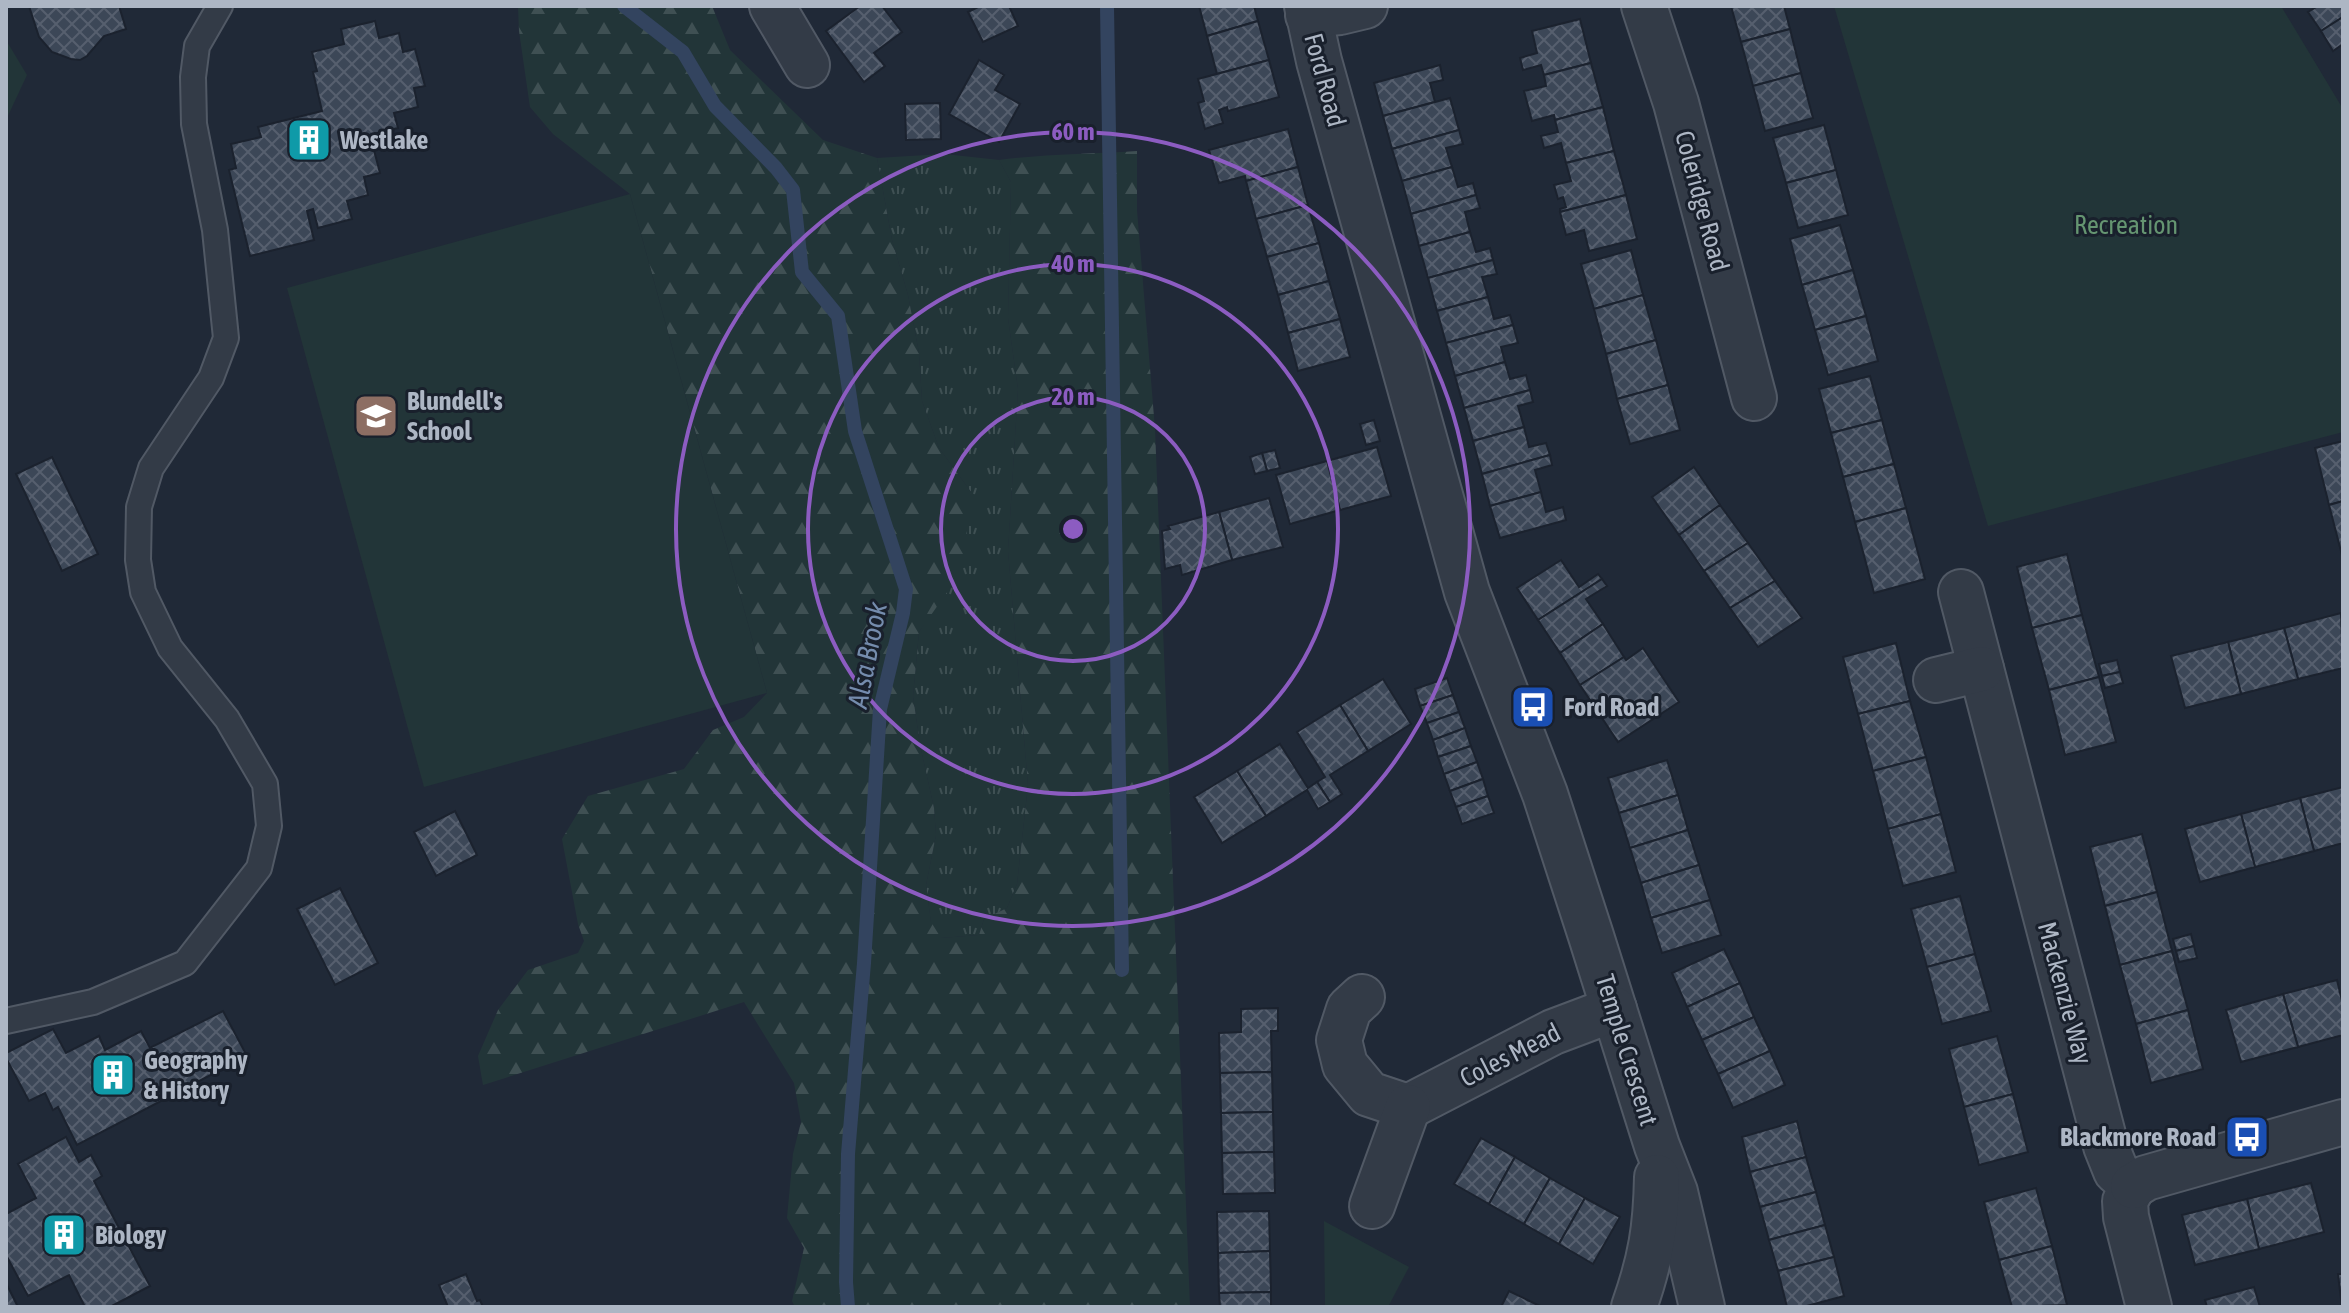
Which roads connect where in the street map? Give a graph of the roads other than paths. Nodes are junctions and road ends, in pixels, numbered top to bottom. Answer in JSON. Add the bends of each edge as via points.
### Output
{"nodes":[{"id":1,"x":220,"y":6,"type":"edge"},
{"id":2,"x":772,"y":6,"type":"edge"},
{"id":3,"x":1365,"y":6,"type":"edge"},
{"id":4,"x":1644,"y":6,"type":"edge"},
{"id":5,"x":1307,"y":10,"type":"edge"},
{"id":6,"x":807,"y":65,"type":"dead end"},
{"id":7,"x":1754,"y":398,"type":"dead end"},
{"id":8,"x":1961,"y":592,"type":"dead end"},
{"id":9,"x":1981,"y":669,"type":"junction"},
{"id":10,"x":1936,"y":680,"type":"dead end"},
{"id":11,"x":1545,"y":794,"type":"joint"},
{"id":12,"x":1362,"y":997,"type":"dead end"},
{"id":13,"x":1614,"y":1009,"type":"junction"},
{"id":14,"x":6,"y":1021,"type":"edge"},
{"id":15,"x":1408,"y":1107,"type":"junction"},
{"id":16,"x":2343,"y":1122,"type":"edge"},
{"id":17,"x":1657,"y":1146,"type":"junction"},
{"id":18,"x":2133,"y":1186,"type":"junction"},
{"id":19,"x":1372,"y":1206,"type":"dead end"},
{"id":20,"x":1634,"y":1307,"type":"edge"},
{"id":21,"x":1702,"y":1307,"type":"edge"},
{"id":22,"x":2149,"y":1307,"type":"edge"}],
"edges":[{"from":1,"to":14,"type":"lane","via":[[197,46],[193,77],[194,124],[215,230],[226,338],[211,378],[151,468],[139,507],[138,560],[143,592],[170,648],[227,719],[265,784],[269,826],[259,868],[185,963],[93,1002]]},
{"from":2,"to":6,"type":"street"},
{"from":3,"to":5,"type":"street","via":[[1340,12]]},
{"from":4,"to":7,"type":"street","name":"Coleridge Road","via":[[1676,103]]},
{"from":5,"to":11,"type":"street","name":"Ford Road","via":[[1467,592]]},
{"from":8,"to":9,"type":"street","name":"Mackenzie Way"},
{"from":9,"to":10,"type":"street"},
{"from":9,"to":18,"type":"street","name":"Mackenzie Way","via":[[2106,1146],[2116,1171]]},
{"from":11,"to":13,"type":"street","name":"Temple Crescent"},
{"from":12,"to":15,"type":"street","via":[[1349,1009],[1339,1040],[1345,1065],[1369,1094]]},
{"from":13,"to":15,"type":"street","name":"Coles Mead","via":[[1553,1032]]},
{"from":13,"to":17,"type":"street","name":"Temple Crescent"},
{"from":15,"to":19,"type":"street"},
{"from":16,"to":18,"type":"street"},
{"from":17,"to":20,"type":"street","via":[[1656,1224]]},
{"from":17,"to":21,"type":"street","name":"Temple Crescent","via":[[1675,1192]]},
{"from":18,"to":22,"type":"street","via":[[2125,1201],[2126,1217]]}]}
